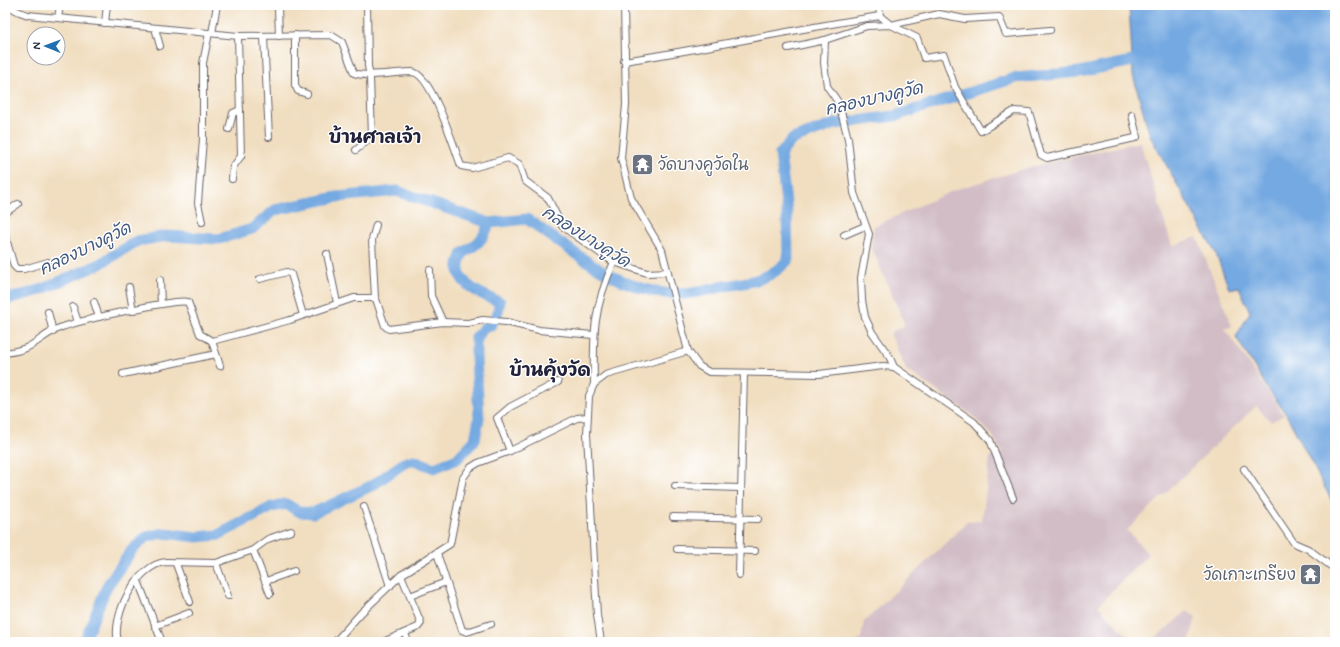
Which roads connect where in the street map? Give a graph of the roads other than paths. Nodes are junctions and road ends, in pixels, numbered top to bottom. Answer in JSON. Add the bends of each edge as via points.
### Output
{"nodes":[{"id":1,"x":8,"y":5,"type":"edge"},
{"id":2,"x":60,"y":5,"type":"edge"},
{"id":3,"x":107,"y":5,"type":"edge"},
{"id":4,"x":217,"y":5,"type":"edge"},
{"id":5,"x":367,"y":5,"type":"edge"},
{"id":6,"x":624,"y":5,"type":"edge"},
{"id":7,"x":879,"y":5,"type":"edge"},
{"id":8,"x":278,"y":7,"type":"dead end"},
{"id":9,"x":880,"y":16,"type":"junction"},
{"id":10,"x":58,"y":18,"type":"junction"},
{"id":11,"x":106,"y":23,"type":"junction"},
{"id":12,"x":891,"y":25,"type":"junction"},
{"id":13,"x":155,"y":28,"type":"junction"},
{"id":14,"x":1050,"y":30,"type":"dead end"},
{"id":15,"x":210,"y":33,"type":"junction"},
{"id":16,"x":295,"y":35,"type":"junction"},
{"id":17,"x":238,"y":36,"type":"junction"},
{"id":18,"x":264,"y":36,"type":"junction"},
{"id":19,"x":279,"y":36,"type":"junction"},
{"id":20,"x":825,"y":40,"type":"junction"},
{"id":21,"x":160,"y":46,"type":"dead end"},
{"id":22,"x":788,"y":48,"type":"dead end"},
{"id":23,"x":624,"y":61,"type":"junction"},
{"id":24,"x":369,"y":74,"type":"junction"},
{"id":25,"x":307,"y":94,"type":"dead end"},
{"id":26,"x":240,"y":110,"type":"junction"},
{"id":27,"x":1132,"y":116,"type":"dead end"},
{"id":28,"x":229,"y":128,"type":"dead end"},
{"id":29,"x":269,"y":137,"type":"dead end"},
{"id":30,"x":356,"y":150,"type":"dead end"},
{"id":31,"x":232,"y":180,"type":"dead end"},
{"id":32,"x":18,"y":204,"type":"dead end"},
{"id":33,"x":5,"y":213,"type":"edge"},
{"id":34,"x":202,"y":222,"type":"dead end"},
{"id":35,"x":376,"y":225,"type":"dead end"},
{"id":36,"x":865,"y":226,"type":"junction"},
{"id":37,"x":5,"y":236,"type":"edge"},
{"id":38,"x":844,"y":236,"type":"dead end"},
{"id":39,"x":6,"y":243,"type":"edge"},
{"id":40,"x":327,"y":254,"type":"dead end"},
{"id":41,"x":48,"y":262,"type":"dead end"},
{"id":42,"x":613,"y":264,"type":"junction"},
{"id":43,"x":430,"y":270,"type":"dead end"},
{"id":44,"x":668,"y":272,"type":"junction"},
{"id":45,"x":260,"y":279,"type":"dead end"},
{"id":46,"x":160,"y":280,"type":"dead end"},
{"id":47,"x":129,"y":287,"type":"dead end"},
{"id":48,"x":375,"y":298,"type":"junction"},
{"id":49,"x":94,"y":302,"type":"dead end"},
{"id":50,"x":337,"y":303,"type":"junction"},
{"id":51,"x":161,"y":304,"type":"junction"},
{"id":52,"x":72,"y":307,"type":"dead end"},
{"id":53,"x":133,"y":311,"type":"junction"},
{"id":54,"x":48,"y":312,"type":"dead end"},
{"id":55,"x":303,"y":315,"type":"junction"},
{"id":56,"x":99,"y":318,"type":"junction"},
{"id":57,"x":78,"y":322,"type":"junction"},
{"id":58,"x":443,"y":322,"type":"junction"},
{"id":59,"x":53,"y":332,"type":"junction"},
{"id":60,"x":593,"y":335,"type":"junction"},
{"id":61,"x":212,"y":341,"type":"junction"},
{"id":62,"x":688,"y":351,"type":"junction"},
{"id":63,"x":5,"y":353,"type":"edge"},
{"id":64,"x":216,"y":354,"type":"junction"},
{"id":65,"x":220,"y":366,"type":"dead end"},
{"id":66,"x":894,"y":367,"type":"junction"},
{"id":67,"x":744,"y":373,"type":"junction"},
{"id":68,"x":123,"y":374,"type":"dead end"},
{"id":69,"x":558,"y":382,"type":"dead end"},
{"id":70,"x":594,"y":384,"type":"junction"},
{"id":71,"x":587,"y":417,"type":"junction"},
{"id":72,"x":510,"y":451,"type":"junction"},
{"id":73,"x":1244,"y":469,"type":"dead end"},
{"id":74,"x":675,"y":486,"type":"dead end"},
{"id":75,"x":740,"y":488,"type":"junction"},
{"id":76,"x":1013,"y":498,"type":"dead end"},
{"id":77,"x":364,"y":507,"type":"dead end"},
{"id":78,"x":673,"y":517,"type":"dead end"},
{"id":79,"x":740,"y":518,"type":"junction"},
{"id":80,"x":758,"y":519,"type":"dead end"},
{"id":81,"x":291,"y":531,"type":"dead end"},
{"id":82,"x":677,"y":549,"type":"dead end"},
{"id":83,"x":253,"y":550,"type":"junction"},
{"id":84,"x":739,"y":551,"type":"junction"},
{"id":85,"x":755,"y":551,"type":"dead end"},
{"id":86,"x":437,"y":553,"type":"junction"},
{"id":87,"x":216,"y":563,"type":"junction"},
{"id":88,"x":176,"y":564,"type":"junction"},
{"id":89,"x":1335,"y":569,"type":"edge"},
{"id":90,"x":294,"y":571,"type":"dead end"},
{"id":91,"x":401,"y":575,"type":"junction"},
{"id":92,"x":739,"y":575,"type":"dead end"},
{"id":93,"x":138,"y":580,"type":"junction"},
{"id":94,"x":266,"y":581,"type":"junction"},
{"id":95,"x":446,"y":582,"type":"junction"},
{"id":96,"x":390,"y":586,"type":"junction"},
{"id":97,"x":270,"y":594,"type":"dead end"},
{"id":98,"x":228,"y":596,"type":"dead end"},
{"id":99,"x":410,"y":596,"type":"junction"},
{"id":100,"x":190,"y":602,"type":"dead end"},
{"id":101,"x":189,"y":613,"type":"dead end"},
{"id":102,"x":491,"y":624,"type":"dead end"},
{"id":103,"x":155,"y":626,"type":"junction"},
{"id":104,"x":405,"y":632,"type":"junction"},
{"id":105,"x":118,"y":642,"type":"edge"},
{"id":106,"x":162,"y":642,"type":"edge"},
{"id":107,"x":335,"y":642,"type":"edge"},
{"id":108,"x":383,"y":642,"type":"edge"},
{"id":109,"x":408,"y":642,"type":"edge"},
{"id":110,"x":601,"y":642,"type":"edge"}],
"edges":[{"from":1,"to":10,"type":"street","via":[[28,15]]},
{"from":2,"to":10,"type":"street"},
{"from":3,"to":11,"type":"street"},
{"from":4,"to":15,"type":"street"},
{"from":5,"to":24,"type":"street"},
{"from":6,"to":23,"type":"street"},
{"from":7,"to":9,"type":"street"},
{"from":8,"to":19,"type":"street"},
{"from":9,"to":12,"type":"street"},
{"from":9,"to":23,"type":"street"},
{"from":10,"to":11,"type":"street"},
{"from":11,"to":13,"type":"street"},
{"from":12,"to":14,"type":"street","via":[[944,14],[961,18],[999,17],[1006,34]]},
{"from":12,"to":20,"type":"street","via":[[867,26]]},
{"from":12,"to":27,"type":"street","via":[[917,38],[924,58],[944,55],[955,87],[981,131],[1014,111],[1029,112],[1041,155],[1047,158],[1135,138],[1137,134]]},
{"from":13,"to":15,"type":"street"},
{"from":13,"to":21,"type":"street"},
{"from":15,"to":17,"type":"street"},
{"from":15,"to":34,"type":"street","via":[[203,63],[198,203]]},
{"from":16,"to":19,"type":"street"},
{"from":16,"to":24,"type":"street","via":[[326,34],[338,38],[345,48],[354,72]]},
{"from":16,"to":25,"type":"street","via":[[295,85],[298,91]]},
{"from":17,"to":18,"type":"street"},
{"from":17,"to":26,"type":"street"},
{"from":18,"to":19,"type":"street"},
{"from":18,"to":29,"type":"street"},
{"from":20,"to":22,"type":"street"},
{"from":20,"to":36,"type":"street","via":[[827,86],[838,102],[843,119],[854,193]]},
{"from":23,"to":44,"type":"street","via":[[626,106],[620,150],[623,171],[631,198],[662,250]]},
{"from":24,"to":30,"type":"street","via":[[372,137]]},
{"from":24,"to":42,"type":"street","via":[[414,72],[422,77],[442,111],[461,166],[472,168],[508,158],[519,164],[525,181],[548,198],[562,226]]},
{"from":26,"to":28,"type":"street","via":[[233,113]]},
{"from":26,"to":31,"type":"street","via":[[241,156],[233,167]]},
{"from":32,"to":33,"type":"street"},
{"from":35,"to":48,"type":"street","via":[[372,240]]},
{"from":36,"to":38,"type":"street"},
{"from":36,"to":66,"type":"street","via":[[869,234],[861,278],[865,317],[872,332],[890,356]]},
{"from":37,"to":39,"type":"street"},
{"from":39,"to":41,"type":"street","via":[[17,269]]},
{"from":40,"to":50,"type":"street"},
{"from":42,"to":44,"type":"street","via":[[647,273]]},
{"from":42,"to":60,"type":"street","via":[[602,294]]},
{"from":43,"to":58,"type":"street","via":[[431,296]]},
{"from":44,"to":62,"type":"street"},
{"from":45,"to":55,"type":"street","via":[[287,272],[291,274]]},
{"from":46,"to":51,"type":"street"},
{"from":47,"to":53,"type":"street"},
{"from":48,"to":50,"type":"street","via":[[354,298]]},
{"from":48,"to":58,"type":"street","via":[[385,326],[389,329]]},
{"from":49,"to":56,"type":"street"},
{"from":50,"to":55,"type":"street"},
{"from":51,"to":53,"type":"street"},
{"from":51,"to":61,"type":"street","via":[[188,302],[200,334]]},
{"from":52,"to":57,"type":"street"},
{"from":53,"to":56,"type":"street"},
{"from":54,"to":59,"type":"street"},
{"from":55,"to":61,"type":"street"},
{"from":56,"to":57,"type":"street"},
{"from":57,"to":59,"type":"street"},
{"from":58,"to":60,"type":"street","via":[[506,322],[539,330]]},
{"from":59,"to":63,"type":"street","via":[[27,347]]},
{"from":60,"to":70,"type":"street"},
{"from":61,"to":64,"type":"street"},
{"from":62,"to":67,"type":"street","via":[[702,369],[709,372]]},
{"from":62,"to":70,"type":"street","via":[[615,372]]},
{"from":64,"to":65,"type":"street"},
{"from":64,"to":68,"type":"street"},
{"from":66,"to":67,"type":"street","via":[[883,366],[830,374]]},
{"from":66,"to":76,"type":"street","via":[[974,422],[984,432],[990,440]]},
{"from":67,"to":75,"type":"street"},
{"from":69,"to":72,"type":"street","via":[[510,407],[497,418]]},
{"from":70,"to":71,"type":"street","via":[[587,403]]},
{"from":71,"to":72,"type":"street","via":[[576,418]]},
{"from":71,"to":110,"type":"street","via":[[596,602]]},
{"from":72,"to":86,"type":"street","via":[[470,468],[463,478],[450,544]]},
{"from":73,"to":89,"type":"street","via":[[1294,543],[1308,549]]},
{"from":74,"to":75,"type":"street"},
{"from":75,"to":79,"type":"street"},
{"from":77,"to":96,"type":"street"},
{"from":78,"to":79,"type":"street"},
{"from":79,"to":80,"type":"street"},
{"from":79,"to":84,"type":"street"},
{"from":81,"to":83,"type":"street","via":[[268,540]]},
{"from":82,"to":84,"type":"street"},
{"from":83,"to":87,"type":"street"},
{"from":83,"to":94,"type":"street"},
{"from":84,"to":85,"type":"street"},
{"from":84,"to":92,"type":"street"},
{"from":86,"to":91,"type":"street"},
{"from":86,"to":95,"type":"street"},
{"from":87,"to":88,"type":"street"},
{"from":87,"to":98,"type":"street"},
{"from":88,"to":93,"type":"street","via":[[158,563]]},
{"from":88,"to":100,"type":"street"},
{"from":90,"to":94,"type":"street"},
{"from":91,"to":96,"type":"street"},
{"from":91,"to":99,"type":"street"},
{"from":93,"to":103,"type":"street"},
{"from":93,"to":105,"type":"street","via":[[119,614],[116,632]]},
{"from":94,"to":97,"type":"street"},
{"from":95,"to":99,"type":"street"},
{"from":95,"to":102,"type":"street","via":[[464,632]]},
{"from":96,"to":107,"type":"street"},
{"from":99,"to":104,"type":"street","via":[[421,623],[418,627]]},
{"from":101,"to":103,"type":"street"},
{"from":103,"to":106,"type":"street"},
{"from":104,"to":108,"type":"street"},
{"from":104,"to":109,"type":"street"}]}
